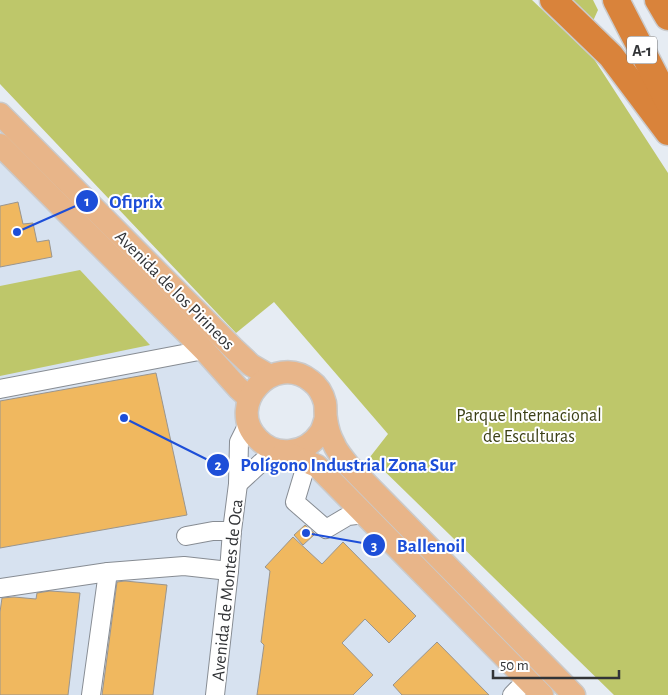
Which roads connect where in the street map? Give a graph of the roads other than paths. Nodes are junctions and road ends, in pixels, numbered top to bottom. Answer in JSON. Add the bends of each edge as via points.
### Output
{"nodes":[{"id":1,"x":553,"y":0,"type":"edge"},
{"id":2,"x":616,"y":0,"type":"edge"},
{"id":3,"x":658,"y":0,"type":"edge"},
{"id":4,"x":668,"y":17,"type":"edge"},
{"id":5,"x":668,"y":101,"type":"edge"},
{"id":6,"x":0,"y":114,"type":"edge"},
{"id":7,"x":668,"y":132,"type":"edge"},
{"id":8,"x":0,"y":146,"type":"edge"},
{"id":9,"x":204,"y":350,"type":"junction"},
{"id":10,"x":270,"y":376,"type":"junction"},
{"id":11,"x":0,"y":389,"type":"edge"},
{"id":12,"x":249,"y":398,"type":"junction"},
{"id":13,"x":326,"y":418,"type":"junction"},
{"id":14,"x":248,"y":424,"type":"junction"},
{"id":15,"x":282,"y":452,"type":"junction"},
{"id":16,"x":307,"y":462,"type":"junction"},
{"id":17,"x":238,"y":484,"type":"junction"},
{"id":18,"x":364,"y":514,"type":"junction"},
{"id":19,"x":232,"y":530,"type":"junction"},
{"id":20,"x":186,"y":536,"type":"dead end"},
{"id":21,"x":230,"y":571,"type":"junction"},
{"id":22,"x":108,"y":572,"type":"junction"},
{"id":23,"x":0,"y":588,"type":"edge"},
{"id":24,"x":527,"y":690,"type":"edge"},
{"id":25,"x":91,"y":695,"type":"edge"},
{"id":26,"x":215,"y":695,"type":"edge"},
{"id":27,"x":574,"y":695,"type":"edge"}],
"edges":[{"from":1,"to":7,"type":"highway","via":[[611,56]]},
{"from":2,"to":5,"type":"highway","number":"A-1"},
{"from":3,"to":4,"type":"highway","number":"A-1"},
{"from":6,"to":10,"type":"main road","name":"Avenida de los Pirineos","via":[[233,348],[251,365]]},
{"from":8,"to":9,"type":"main road","name":"Avenida de los Pirineos"},
{"from":9,"to":11,"type":"street"},
{"from":9,"to":12,"type":"main road","name":"Avenida de los Pirineos"},
{"from":10,"to":12,"type":"main road"},
{"from":10,"to":13,"type":"main road","via":[[284,372],[311,380],[320,391]]},
{"from":12,"to":14,"type":"main road"},
{"from":13,"to":15,"type":"main road","via":[[321,432],[311,443],[298,450]]},
{"from":13,"to":27,"type":"main road","via":[[334,445],[349,466]]},
{"from":14,"to":15,"type":"main road","via":[[262,444]]},
{"from":14,"to":17,"type":"street","name":"Avenida de Montes de Oca","via":[[240,442]]},
{"from":15,"to":16,"type":"main road"},
{"from":15,"to":17,"type":"street","name":"Avenida de Montes de Oca","via":[[265,459]]},
{"from":16,"to":18,"type":"main road","via":[[317,466]]},
{"from":16,"to":18,"type":"street","via":[[296,502],[326,529],[348,516]]},
{"from":17,"to":19,"type":"street","name":"Avenida de Montes de Oca"},
{"from":18,"to":24,"type":"main road"},
{"from":19,"to":20,"type":"street"},
{"from":19,"to":21,"type":"street","name":"Avenida de Montes de Oca"},
{"from":21,"to":22,"type":"street","via":[[184,566]]},
{"from":21,"to":26,"type":"street","name":"Avenida de Montes de Oca"},
{"from":22,"to":23,"type":"street"},
{"from":22,"to":25,"type":"street"}]}
